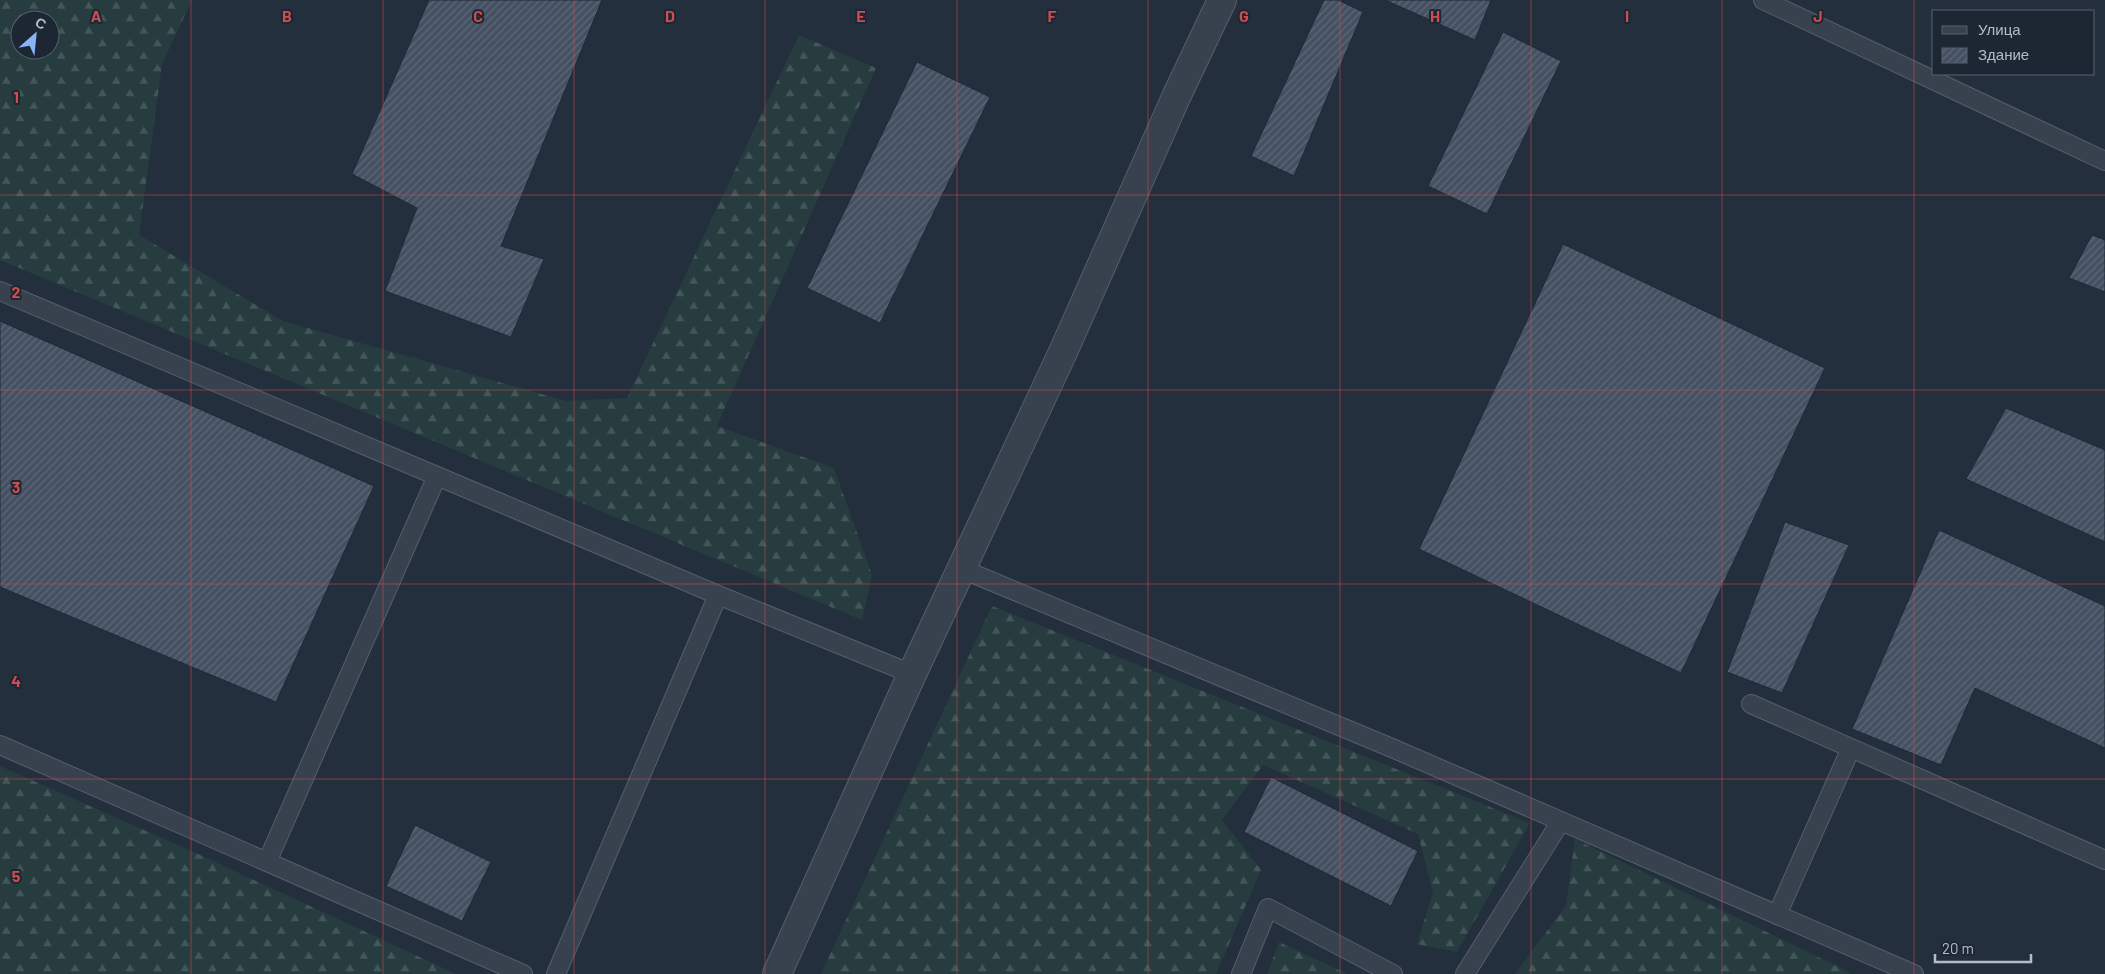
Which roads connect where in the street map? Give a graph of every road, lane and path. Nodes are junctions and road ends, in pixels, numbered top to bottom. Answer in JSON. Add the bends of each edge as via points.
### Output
{"nodes":[{"id":1,"x":1222,"y":0,"type":"edge"},
{"id":2,"x":1763,"y":0,"type":"edge"},
{"id":3,"x":2105,"y":161,"type":"edge"},
{"id":4,"x":0,"y":291,"type":"edge"},
{"id":5,"x":437,"y":476,"type":"junction"},
{"id":6,"x":962,"y":569,"type":"junction"},
{"id":7,"x":718,"y":595,"type":"junction"},
{"id":8,"x":912,"y":674,"type":"junction"},
{"id":9,"x":1751,"y":704,"type":"dead end"},
{"id":10,"x":0,"y":745,"type":"edge"},
{"id":11,"x":1851,"y":748,"type":"junction"},
{"id":12,"x":1561,"y":821,"type":"junction"},
{"id":13,"x":2105,"y":860,"type":"edge"},
{"id":14,"x":267,"y":862,"type":"junction"},
{"id":15,"x":1777,"y":914,"type":"junction"},
{"id":16,"x":523,"y":974,"type":"edge"},
{"id":17,"x":556,"y":974,"type":"edge"},
{"id":18,"x":777,"y":974,"type":"edge"},
{"id":19,"x":1241,"y":974,"type":"edge"},
{"id":20,"x":1393,"y":974,"type":"edge"},
{"id":21,"x":1465,"y":974,"type":"edge"},
{"id":22,"x":1914,"y":974,"type":"edge"}],
"edges":[{"from":1,"to":6,"type":"street"},
{"from":2,"to":3,"type":"lane"},
{"from":4,"to":5,"type":"lane"},
{"from":5,"to":7,"type":"lane"},
{"from":5,"to":14,"type":"lane"},
{"from":6,"to":8,"type":"street"},
{"from":6,"to":12,"type":"lane"},
{"from":7,"to":8,"type":"lane"},
{"from":7,"to":17,"type":"lane"},
{"from":8,"to":18,"type":"street"},
{"from":9,"to":11,"type":"lane"},
{"from":10,"to":14,"type":"lane"},
{"from":11,"to":13,"type":"lane"},
{"from":11,"to":15,"type":"lane"},
{"from":12,"to":15,"type":"lane"},
{"from":12,"to":21,"type":"lane"},
{"from":14,"to":16,"type":"lane"},
{"from":15,"to":22,"type":"lane"},
{"from":19,"to":20,"type":"lane","via":[[1268,908]]}]}
